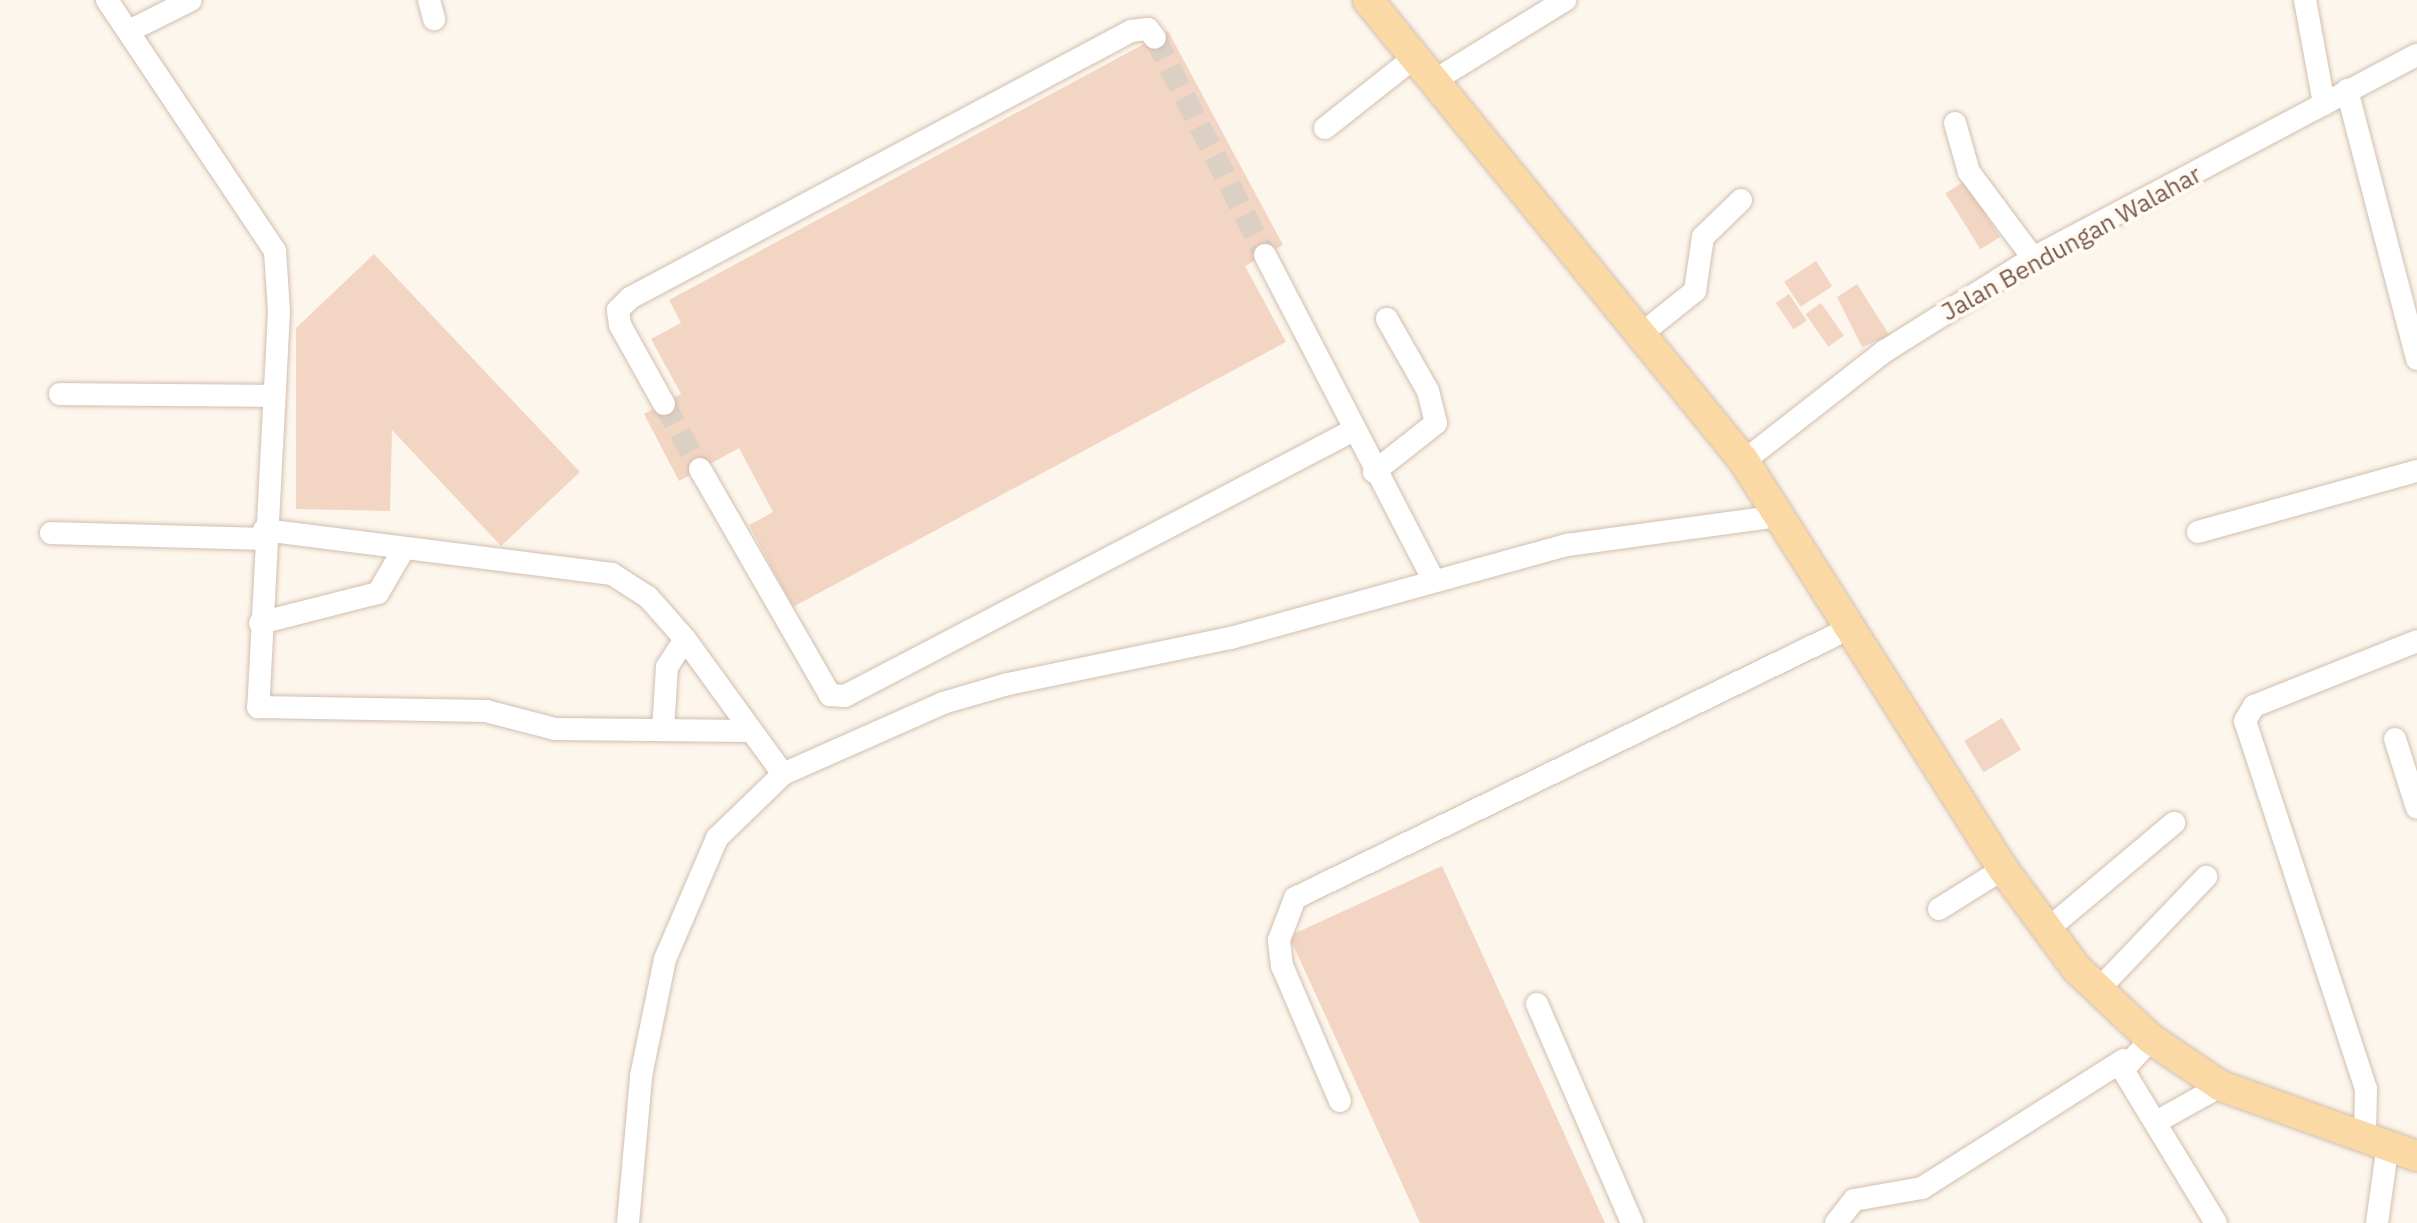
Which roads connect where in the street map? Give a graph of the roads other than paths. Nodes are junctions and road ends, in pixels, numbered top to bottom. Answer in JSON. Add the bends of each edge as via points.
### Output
{"nodes":[{"id":1,"x":108,"y":0,"type":"edge"},
{"id":2,"x":191,"y":0,"type":"edge"},
{"id":3,"x":1368,"y":0,"type":"edge"},
{"id":4,"x":2305,"y":0,"type":"edge"},
{"id":5,"x":1563,"y":1,"type":"edge"},
{"id":6,"x":129,"y":31,"type":"junction"},
{"id":7,"x":1155,"y":38,"type":"dead end"},
{"id":8,"x":2417,"y":55,"type":"edge"},
{"id":9,"x":1425,"y":69,"type":"junction"},
{"id":10,"x":2347,"y":90,"type":"junction"},
{"id":11,"x":2324,"y":104,"type":"junction"},
{"id":12,"x":1955,"y":124,"type":"dead end"},
{"id":13,"x":1326,"y":128,"type":"dead end"},
{"id":14,"x":1741,"y":200,"type":"dead end"},
{"id":15,"x":1265,"y":255,"type":"tunnel mouth"},
{"id":16,"x":2033,"y":258,"type":"junction"},
{"id":17,"x":1387,"y":319,"type":"dead end"},
{"id":18,"x":1646,"y":331,"type":"junction"},
{"id":19,"x":2417,"y":358,"type":"edge"},
{"id":20,"x":60,"y":394,"type":"dead end"},
{"id":21,"x":274,"y":396,"type":"junction"},
{"id":22,"x":664,"y":404,"type":"tunnel mouth"},
{"id":23,"x":1352,"y":432,"type":"junction"},
{"id":24,"x":1744,"y":461,"type":"junction"},
{"id":25,"x":700,"y":469,"type":"tunnel mouth"},
{"id":26,"x":2417,"y":471,"type":"edge"},
{"id":27,"x":1374,"y":472,"type":"junction"},
{"id":28,"x":1778,"y":516,"type":"junction"},
{"id":29,"x":2198,"y":532,"type":"dead end"},
{"id":30,"x":51,"y":533,"type":"dead end"},
{"id":31,"x":264,"y":534,"type":"junction"},
{"id":32,"x":402,"y":552,"type":"junction"},
{"id":33,"x":1434,"y":581,"type":"junction"},
{"id":34,"x":260,"y":623,"type":"junction"},
{"id":35,"x":1850,"y":628,"type":"junction"},
{"id":36,"x":684,"y":640,"type":"junction"},
{"id":37,"x":2417,"y":640,"type":"edge"},
{"id":38,"x":663,"y":730,"type":"junction"},
{"id":39,"x":750,"y":731,"type":"junction"},
{"id":40,"x":2396,"y":739,"type":"dead end"},
{"id":41,"x":782,"y":774,"type":"junction"},
{"id":42,"x":2417,"y":808,"type":"edge"},
{"id":43,"x":2174,"y":823,"type":"dead end"},
{"id":44,"x":2003,"y":869,"type":"junction"},
{"id":45,"x":2206,"y":877,"type":"dead end"},
{"id":46,"x":1940,"y":909,"type":"dead end"},
{"id":47,"x":2048,"y":929,"type":"junction"},
{"id":48,"x":2097,"y":991,"type":"junction"},
{"id":49,"x":1537,"y":1004,"type":"dead end"},
{"id":50,"x":2151,"y":1039,"type":"junction"},
{"id":51,"x":2124,"y":1060,"type":"junction"},
{"id":52,"x":2221,"y":1086,"type":"junction"},
{"id":53,"x":1340,"y":1101,"type":"dead end"},
{"id":54,"x":2158,"y":1122,"type":"junction"},
{"id":55,"x":2376,"y":1140,"type":"junction"},
{"id":56,"x":2417,"y":1156,"type":"edge"},
{"id":57,"x":628,"y":1223,"type":"edge"},
{"id":58,"x":1632,"y":1223,"type":"edge"},
{"id":59,"x":1836,"y":1223,"type":"edge"},
{"id":60,"x":2216,"y":1223,"type":"edge"},
{"id":61,"x":2377,"y":1223,"type":"edge"}],
"edges":[{"from":1,"to":6,"type":"street"},
{"from":2,"to":6,"type":"street"},
{"from":3,"to":9,"type":"main road"},
{"from":4,"to":11,"type":"street"},
{"from":5,"to":9,"type":"street"},
{"from":6,"to":21,"type":"street","via":[[275,252]]},
{"from":7,"to":22,"type":"street","via":[[1148,29],[1131,31],[630,298],[618,310],[620,325]]},
{"from":8,"to":10,"type":"street","name":"Jalan Bendungan Walahar"},
{"from":9,"to":13,"type":"street"},
{"from":9,"to":18,"type":"main road"},
{"from":10,"to":11,"type":"street","name":"Jalan Bendungan Walahar"},
{"from":10,"to":19,"type":"street"},
{"from":11,"to":16,"type":"street","name":"Jalan Bendungan Walahar"},
{"from":12,"to":16,"type":"street","via":[[1969,172]]},
{"from":14,"to":18,"type":"street","via":[[1703,237],[1695,290]]},
{"from":15,"to":23,"type":"street"},
{"from":16,"to":24,"type":"street","name":"Jalan Bendungan Walahar","via":[[1885,351]]},
{"from":17,"to":27,"type":"street","via":[[1428,391],[1436,424]]},
{"from":18,"to":24,"type":"main road"},
{"from":20,"to":21,"type":"street"},
{"from":21,"to":31,"type":"street"},
{"from":23,"to":25,"type":"street","via":[[845,696],[830,696]]},
{"from":23,"to":27,"type":"street"},
{"from":24,"to":28,"type":"main road"},
{"from":26,"to":29,"type":"street"},
{"from":27,"to":33,"type":"street"},
{"from":28,"to":33,"type":"street","via":[[1609,537]]},
{"from":28,"to":35,"type":"main road"},
{"from":30,"to":31,"type":"street"},
{"from":31,"to":32,"type":"street"},
{"from":31,"to":34,"type":"street"},
{"from":32,"to":34,"type":"street","via":[[378,593]]},
{"from":32,"to":36,"type":"street","via":[[612,574],[648,597]]},
{"from":33,"to":41,"type":"street","via":[[1231,638],[943,703]]},
{"from":34,"to":38,"type":"street","via":[[258,707],[486,711],[555,729]]},
{"from":35,"to":44,"type":"main road"},
{"from":35,"to":53,"type":"street","via":[[1295,898],[1279,940],[1282,966]]},
{"from":36,"to":38,"type":"street","via":[[667,667]]},
{"from":36,"to":39,"type":"street"},
{"from":37,"to":55,"type":"street","via":[[2254,706],[2245,721],[2366,1090]]},
{"from":38,"to":39,"type":"street"},
{"from":39,"to":41,"type":"street"},
{"from":40,"to":42,"type":"street"},
{"from":41,"to":57,"type":"street","via":[[717,838],[665,958],[640,1076]]},
{"from":43,"to":47,"type":"street"},
{"from":44,"to":46,"type":"street"},
{"from":44,"to":47,"type":"main road"},
{"from":45,"to":48,"type":"street"},
{"from":47,"to":48,"type":"main road"},
{"from":48,"to":50,"type":"main road"},
{"from":49,"to":58,"type":"street"},
{"from":50,"to":51,"type":"street"},
{"from":50,"to":52,"type":"main road"},
{"from":51,"to":54,"type":"street"},
{"from":51,"to":59,"type":"street","via":[[1922,1188],[1854,1200]]},
{"from":52,"to":54,"type":"street"},
{"from":52,"to":55,"type":"main road"},
{"from":54,"to":60,"type":"street"},
{"from":55,"to":56,"type":"main road"},
{"from":55,"to":61,"type":"street"}]}
